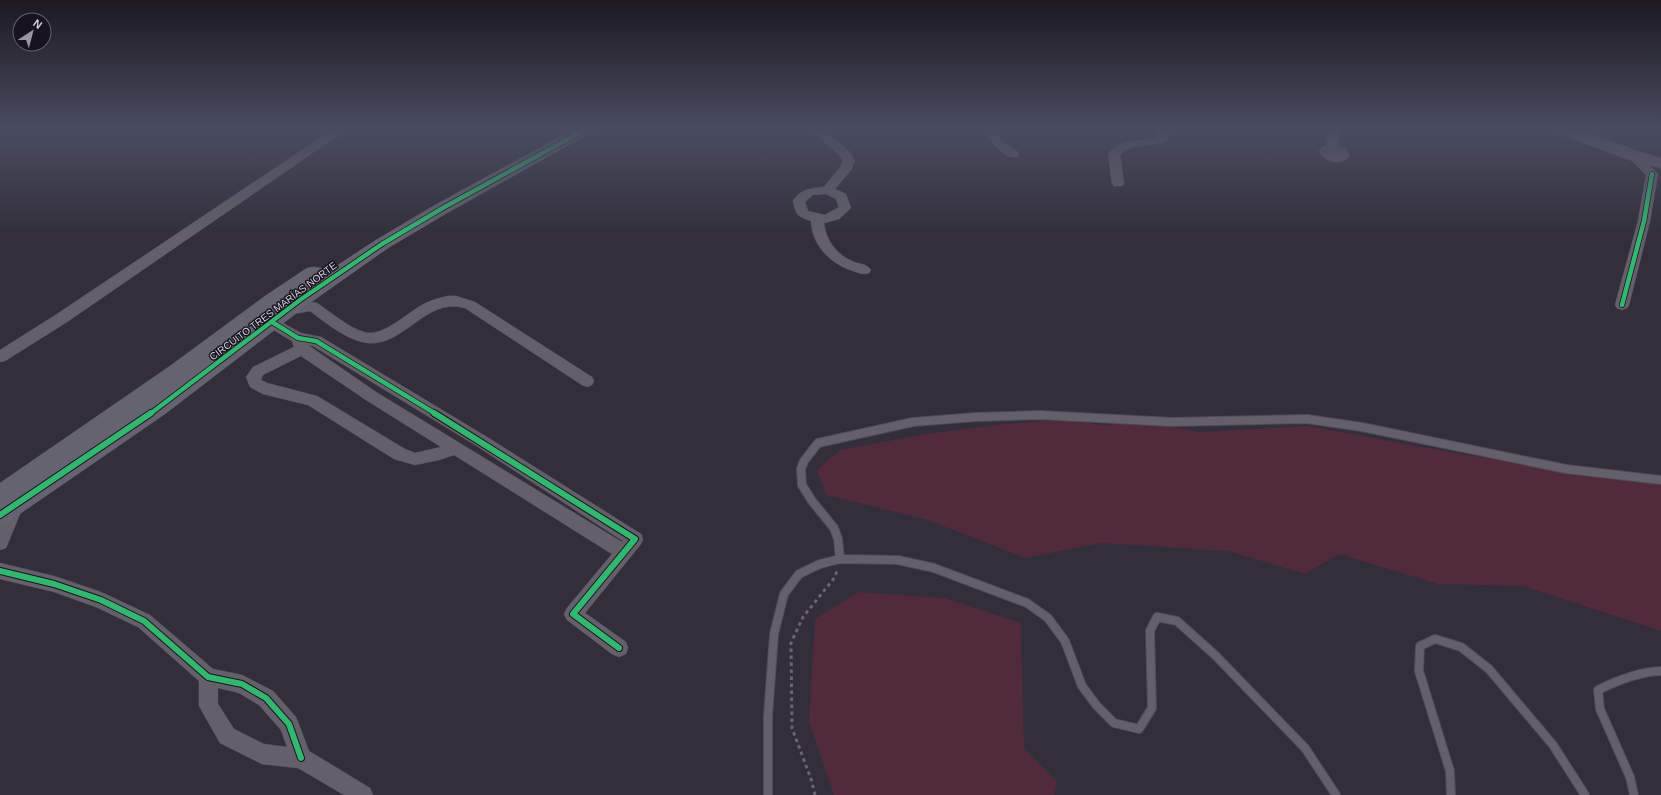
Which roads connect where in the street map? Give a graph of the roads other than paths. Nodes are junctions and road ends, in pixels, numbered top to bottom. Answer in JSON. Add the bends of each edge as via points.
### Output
{"nodes":[{"id":1,"x":288,"y":165,"type":"edge"},
{"id":2,"x":497,"y":165,"type":"edge"},
{"id":3,"x":521,"y":165,"type":"edge"},
{"id":4,"x":848,"y":165,"type":"edge"},
{"id":5,"x":1116,"y":165,"type":"edge"},
{"id":6,"x":1658,"y":170,"type":"edge"},
{"id":7,"x":1118,"y":183,"type":"dead end"},
{"id":8,"x":828,"y":190,"type":"junction"},
{"id":9,"x":817,"y":220,"type":"junction"},
{"id":10,"x":864,"y":270,"type":"dead end"},
{"id":11,"x":320,"y":285,"type":"junction"},
{"id":12,"x":1622,"y":305,"type":"dead end"},
{"id":13,"x":312,"y":306,"type":"junction"},
{"id":14,"x":288,"y":310,"type":"junction"},
{"id":15,"x":272,"y":322,"type":"junction"},
{"id":16,"x":300,"y":344,"type":"junction"},
{"id":17,"x":0,"y":357,"type":"edge"},
{"id":18,"x":587,"y":381,"type":"dead end"},
{"id":19,"x":481,"y":441,"type":"junction"},
{"id":20,"x":461,"y":451,"type":"junction"},
{"id":21,"x":1661,"y":480,"type":"edge"},
{"id":22,"x":8,"y":499,"type":"edge"},
{"id":23,"x":0,"y":515,"type":"edge"},
{"id":24,"x":0,"y":543,"type":"edge"},
{"id":25,"x":624,"y":552,"type":"junction"},
{"id":26,"x":840,"y":559,"type":"junction"},
{"id":27,"x":0,"y":571,"type":"edge"},
{"id":28,"x":619,"y":648,"type":"dead end"},
{"id":29,"x":1661,"y":671,"type":"edge"},
{"id":30,"x":208,"y":677,"type":"junction"},
{"id":31,"x":301,"y":758,"type":"junction"},
{"id":32,"x":363,"y":795,"type":"edge"},
{"id":33,"x":768,"y":795,"type":"edge"},
{"id":34,"x":1336,"y":795,"type":"edge"},
{"id":35,"x":1451,"y":795,"type":"edge"},
{"id":36,"x":1585,"y":795,"type":"edge"},
{"id":37,"x":1634,"y":795,"type":"edge"}],
"edges":[{"from":1,"to":17,"type":"street"},
{"from":2,"to":22,"type":"street","name":"CIRCUITO TRES MARÍAS NORTE","via":[[399,218],[272,301]]},
{"from":3,"to":11,"type":"street","name":"CIRCUITO TRES MARÍAS NORTE","via":[[382,244]]},
{"from":4,"to":8,"type":"street"},
{"from":5,"to":7,"type":"street"},
{"from":6,"to":12,"type":"street"},
{"from":8,"to":9,"type":"street","via":[[842,197],[845,208],[835,217]]},
{"from":8,"to":9,"type":"street","via":[[810,192],[799,201],[802,213]]},
{"from":9,"to":10,"type":"street","via":[[817,231],[840,261]]},
{"from":11,"to":13,"type":"street"},
{"from":11,"to":14,"type":"street","name":"CIRCUITO TRES MARÍAS NORTE"},
{"from":13,"to":14,"type":"street"},
{"from":13,"to":18,"type":"street","via":[[352,333],[367,339],[384,335],[429,307],[449,301],[470,305]]},
{"from":14,"to":15,"type":"street","name":"CIRCUITO TRES MARÍAS NORTE"},
{"from":15,"to":16,"type":"street"},
{"from":15,"to":22,"type":"street","name":"CIRCUITO TRES MARÍAS NORTE","via":[[152,412]]},
{"from":16,"to":19,"type":"street","via":[[316,341]]},
{"from":16,"to":20,"type":"street","via":[[371,396]]},
{"from":16,"to":20,"type":"street","via":[[258,370],[253,377],[254,383],[263,388],[312,400],[400,454],[415,459]]},
{"from":19,"to":20,"type":"street"},
{"from":19,"to":25,"type":"street","via":[[635,539]]},
{"from":20,"to":25,"type":"street"},
{"from":21,"to":26,"type":"lane","via":[[1566,469],[1307,419],[1172,422],[1040,415],[913,422],[818,443],[799,469],[802,486],[834,527]]},
{"from":22,"to":23,"type":"street","name":"CIRCUITO TRES MARÍAS NORTE"},
{"from":22,"to":24,"type":"street"},
{"from":25,"to":28,"type":"street","via":[[574,614]]},
{"from":26,"to":33,"type":"lane","via":[[820,564],[799,574],[784,594],[774,634],[768,716]]},
{"from":26,"to":34,"type":"lane","via":[[898,560],[927,566],[1027,603],[1048,618],[1065,641],[1082,686],[1096,706],[1114,723],[1139,729],[1152,708],[1150,630],[1157,617],[1177,621],[1215,654],[1305,748]]},
{"from":27,"to":30,"type":"street","via":[[54,584],[100,600],[144,622]]},
{"from":29,"to":37,"type":"lane","via":[[1649,671],[1617,680],[1598,690],[1600,709],[1630,777]]},
{"from":30,"to":31,"type":"street","via":[[242,684],[266,698],[289,724]]},
{"from":30,"to":31,"type":"street","via":[[209,706],[227,736],[262,754]]},
{"from":31,"to":32,"type":"street"},
{"from":35,"to":36,"type":"lane","via":[[1450,771],[1418,672],[1420,646],[1435,639],[1461,647],[1489,669],[1553,745]]}]}
